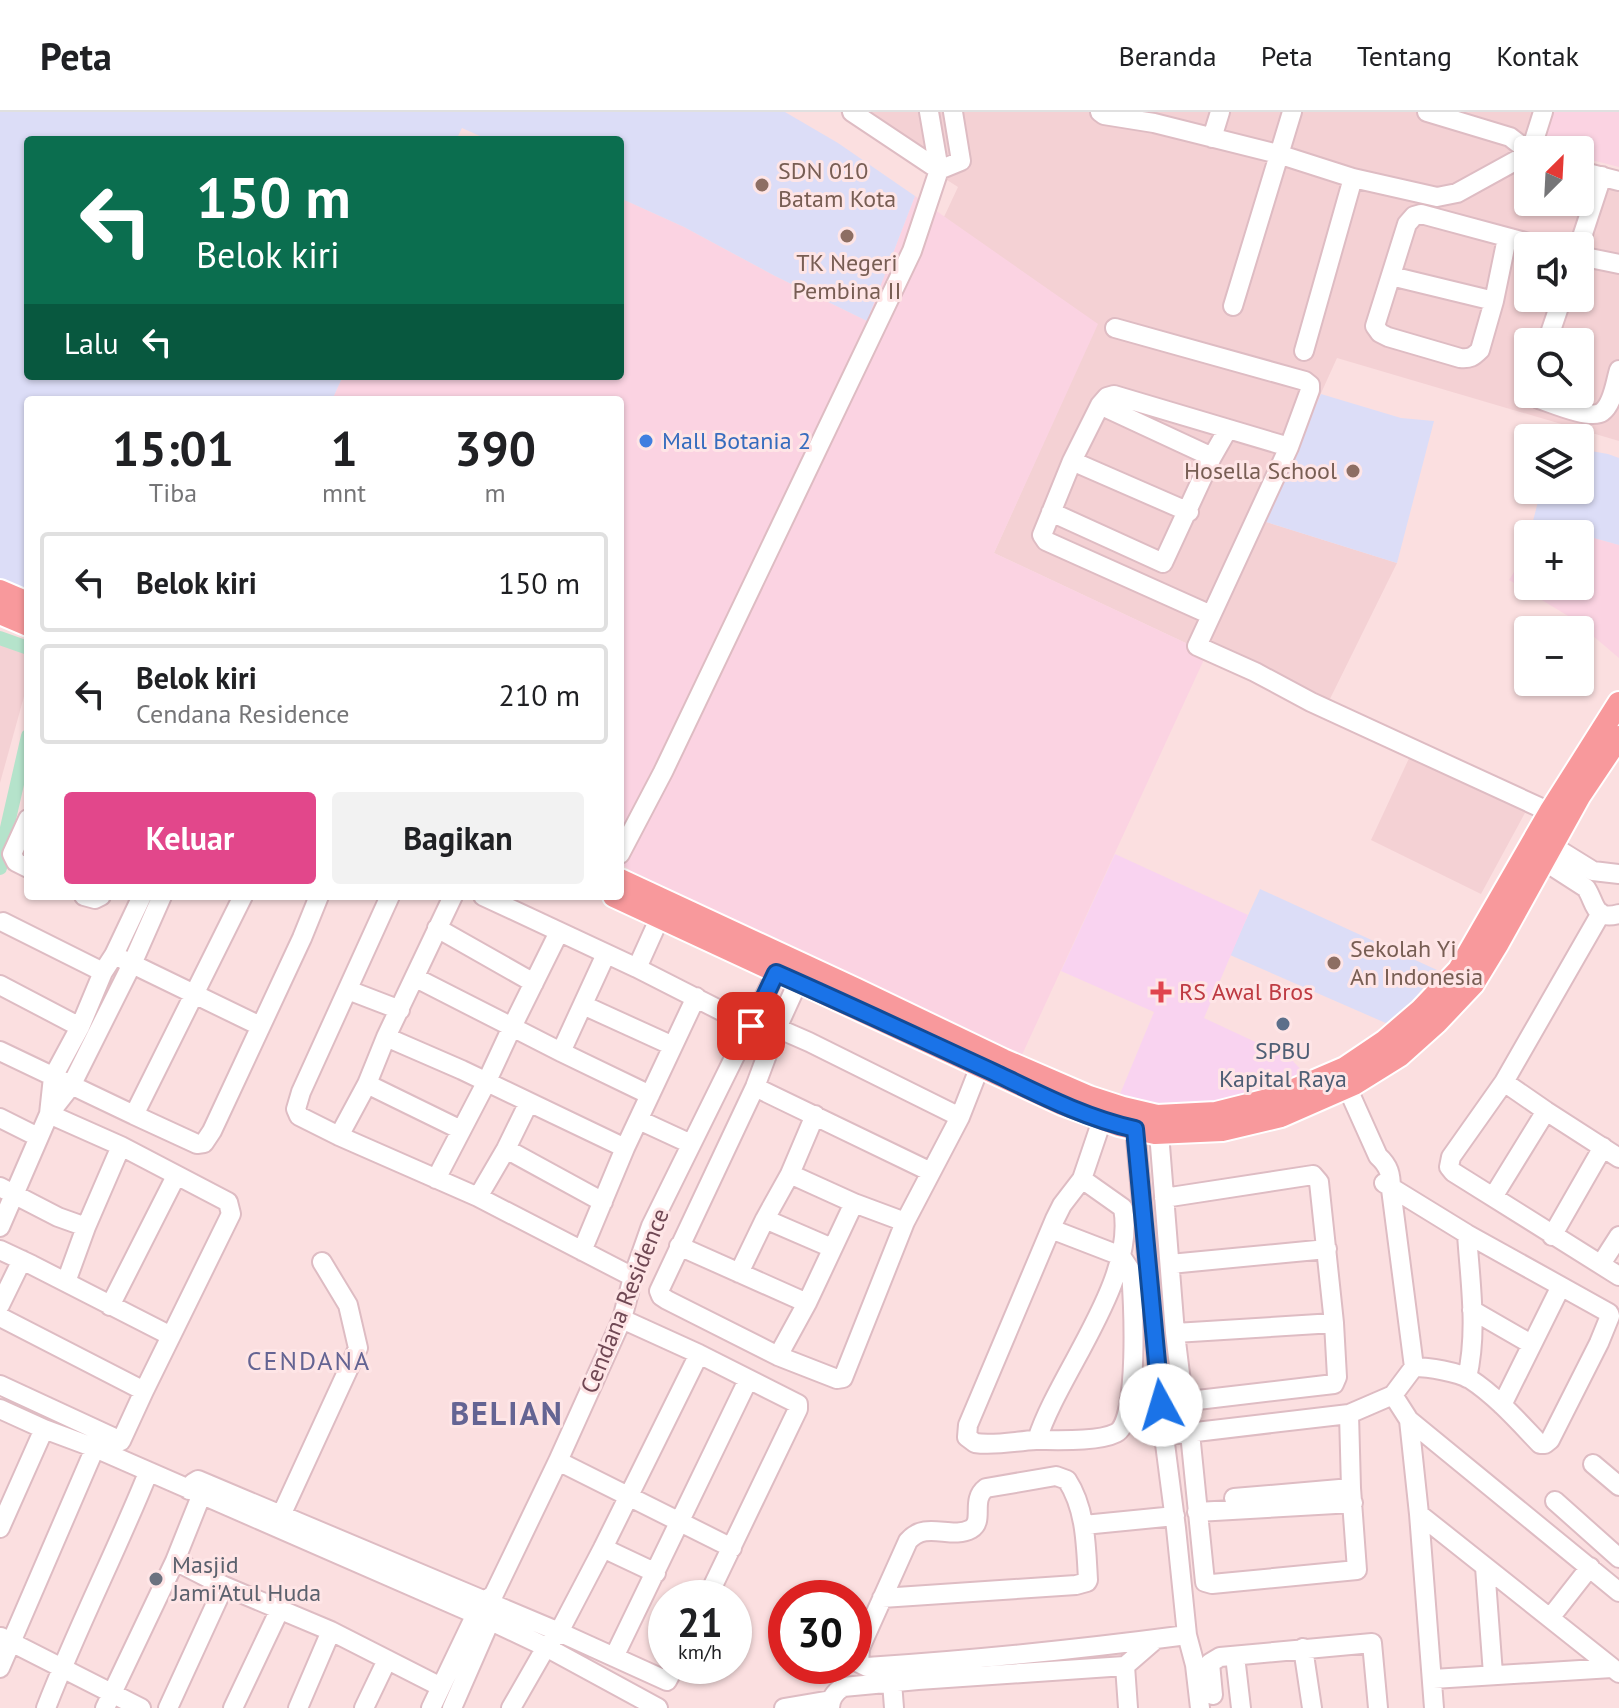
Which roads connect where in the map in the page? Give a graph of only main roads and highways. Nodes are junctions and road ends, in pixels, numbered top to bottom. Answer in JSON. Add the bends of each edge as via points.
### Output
{"nodes":[{"id":1,"x":0,"y":591,"type":"edge"},
{"id":2,"x":24,"y":601,"type":"edge"},
{"id":3,"x":0,"y":613,"type":"edge"},
{"id":4,"x":24,"y":623,"type":"edge"},
{"id":5,"x":1619,"y":703,"type":"edge"},
{"id":6,"x":1619,"y":737,"type":"edge"},
{"id":7,"x":624,"y":882,"type":"edge"},
{"id":8,"x":623,"y":900,"type":"edge"},
{"id":9,"x":1490,"y":939,"type":"junction"},
{"id":10,"x":852,"y":996,"type":"junction"}],
"edges":[{"from":1,"to":2,"type":"main road"},
{"from":3,"to":4,"type":"main road"},
{"from":5,"to":9,"type":"main road","via":[[1550,812]]},
{"from":6,"to":9,"type":"main road"},
{"from":7,"to":10,"type":"main road"},
{"from":8,"to":10,"type":"main road","via":[[776,973]]},
{"from":9,"to":10,"type":"main road","via":[[1421,1010],[1345,1068],[1275,1098],[1216,1113],[1157,1116],[1123,1108]]},
{"from":9,"to":10,"type":"main road","via":[[1473,984],[1399,1056],[1347,1087],[1281,1116],[1222,1130],[1159,1133],[1102,1120],[980,1066]]}]}
